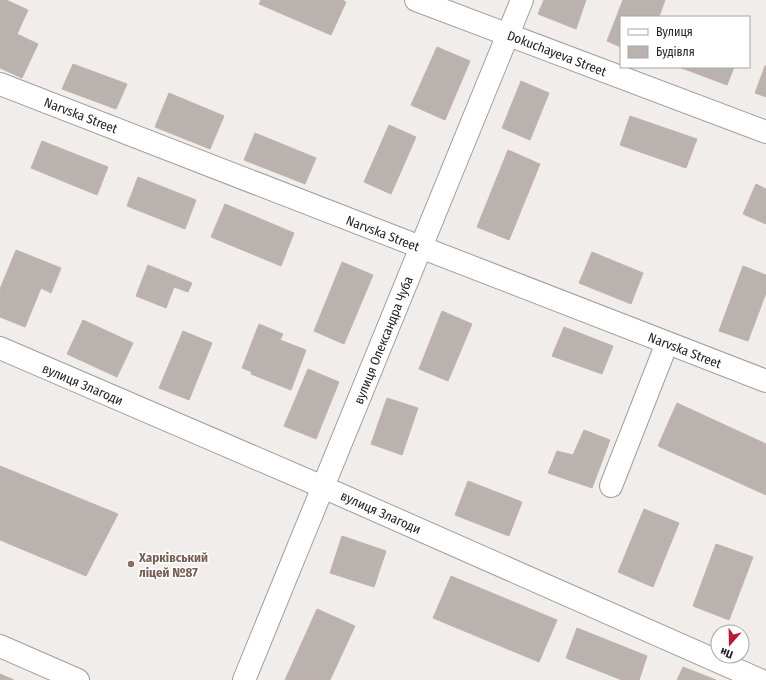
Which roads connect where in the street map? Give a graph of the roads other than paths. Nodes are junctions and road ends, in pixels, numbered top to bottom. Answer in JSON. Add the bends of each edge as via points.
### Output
{"nodes":[{"id":1,"x":416,"y":0,"type":"edge"},
{"id":2,"x":522,"y":0,"type":"edge"},
{"id":3,"x":508,"y":34,"type":"junction"},
{"id":4,"x":0,"y":84,"type":"edge"},
{"id":5,"x":766,"y":132,"type":"edge"},
{"id":6,"x":421,"y":248,"type":"junction"},
{"id":7,"x":667,"y":343,"type":"junction"},
{"id":8,"x":0,"y":348,"type":"edge"},
{"id":9,"x":766,"y":381,"type":"edge"},
{"id":10,"x":611,"y":486,"type":"dead end"},
{"id":11,"x":323,"y":487,"type":"junction"},
{"id":12,"x":0,"y":646,"type":"edge"},
{"id":13,"x":78,"y":680,"type":"edge"},
{"id":14,"x":244,"y":680,"type":"edge"},
{"id":15,"x":760,"y":680,"type":"edge"}],
"edges":[{"from":1,"to":3,"type":"street","name":"Dokuchayeva Street"},
{"from":2,"to":3,"type":"street","name":"вулиця Олександра Чуба"},
{"from":3,"to":5,"type":"street","name":"Dokuchayeva Street"},
{"from":3,"to":6,"type":"street","name":"вулиця Олександра Чуба"},
{"from":4,"to":6,"type":"street","name":"Narvska Street"},
{"from":6,"to":7,"type":"street","name":"Narvska Street"},
{"from":6,"to":11,"type":"street","name":"вулиця Олександра Чуба"},
{"from":7,"to":9,"type":"street","name":"Narvska Street"},
{"from":7,"to":10,"type":"street"},
{"from":8,"to":11,"type":"street","name":"вулиця Злагоди"},
{"from":11,"to":14,"type":"street","name":"вулиця Олександра Чуба"},
{"from":11,"to":15,"type":"street","name":"вулиця Злагоди"},
{"from":12,"to":13,"type":"street"}]}
